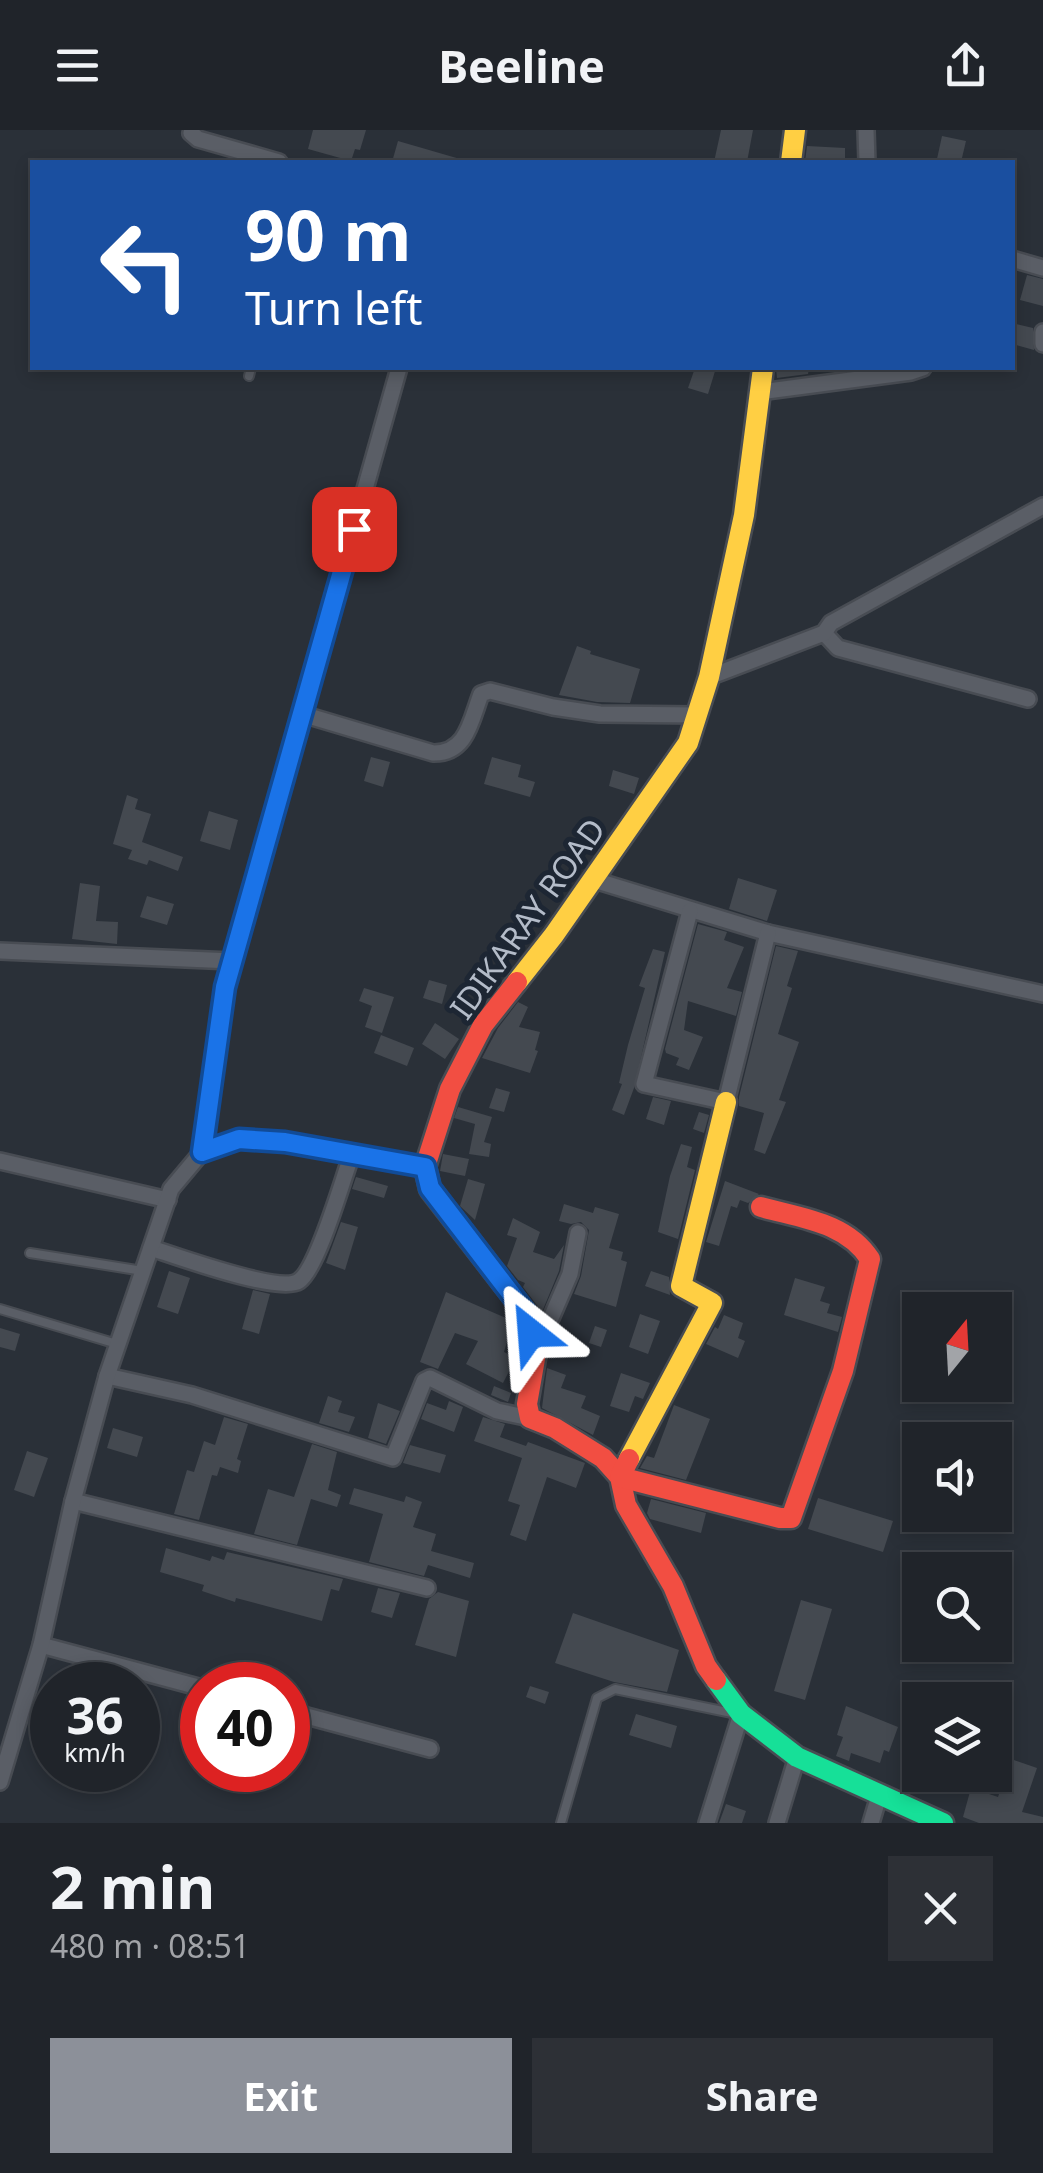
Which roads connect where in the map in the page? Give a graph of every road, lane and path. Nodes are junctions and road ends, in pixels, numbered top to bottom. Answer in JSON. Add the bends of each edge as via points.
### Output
{"nodes":[{"id":1,"x":192,"y":130,"type":"edge"},
{"id":2,"x":795,"y":130,"type":"edge"},
{"id":3,"x":866,"y":130,"type":"edge"},
{"id":4,"x":272,"y":160,"type":"edge"},
{"id":5,"x":791,"y":160,"type":"edge"},
{"id":6,"x":866,"y":160,"type":"edge"},
{"id":7,"x":1015,"y":260,"type":"edge"},
{"id":8,"x":1043,"y":268,"type":"edge"},
{"id":9,"x":1043,"y":332,"type":"edge"},
{"id":10,"x":1043,"y":344,"type":"edge"},
{"id":11,"x":398,"y":370,"type":"edge"},
{"id":12,"x":763,"y":370,"type":"edge"},
{"id":13,"x":918,"y":370,"type":"edge"},
{"id":14,"x":760,"y":392,"type":"junction"},
{"id":15,"x":1043,"y":506,"type":"edge"},
{"id":16,"x":824,"y":633,"type":"junction"},
{"id":17,"x":710,"y":677,"type":"junction"},
{"id":18,"x":1028,"y":699,"type":"dead end"},
{"id":19,"x":302,"y":714,"type":"junction"},
{"id":20,"x":697,"y":715,"type":"junction"},
{"id":21,"x":594,"y":880,"type":"junction"},
{"id":22,"x":690,"y":911,"type":"junction"},
{"id":23,"x":768,"y":932,"type":"junction"},
{"id":24,"x":0,"y":951,"type":"edge"},
{"id":25,"x":232,"y":961,"type":"junction"},
{"id":26,"x":1043,"y":994,"type":"edge"},
{"id":27,"x":726,"y":1102,"type":"junction"},
{"id":28,"x":202,"y":1152,"type":"junction"},
{"id":29,"x":352,"y":1154,"type":"junction"},
{"id":30,"x":0,"y":1160,"type":"edge"},
{"id":31,"x":425,"y":1167,"type":"junction"},
{"id":32,"x":168,"y":1200,"type":"junction"},
{"id":33,"x":761,"y":1207,"type":"dead end"},
{"id":34,"x":578,"y":1233,"type":"dead end"},
{"id":35,"x":151,"y":1248,"type":"junction"},
{"id":36,"x":30,"y":1253,"type":"dead end"},
{"id":37,"x":143,"y":1271,"type":"junction"},
{"id":38,"x":0,"y":1309,"type":"edge"},
{"id":39,"x":118,"y":1344,"type":"junction"},
{"id":40,"x":536,"y":1353,"type":"junction"},
{"id":41,"x":107,"y":1376,"type":"junction"},
{"id":42,"x":530,"y":1418,"type":"junction"},
{"id":43,"x":620,"y":1477,"type":"junction"},
{"id":44,"x":73,"y":1501,"type":"junction"},
{"id":45,"x":428,"y":1588,"type":"dead end"},
{"id":46,"x":41,"y":1646,"type":"junction"},
{"id":47,"x":180,"y":1682,"type":"edge"},
{"id":48,"x":742,"y":1714,"type":"junction"},
{"id":49,"x":310,"y":1717,"type":"edge"},
{"id":50,"x":430,"y":1748,"type":"dead end"},
{"id":51,"x":797,"y":1758,"type":"junction"},
{"id":52,"x":0,"y":1782,"type":"edge"},
{"id":53,"x":880,"y":1796,"type":"junction"},
{"id":54,"x":561,"y":1823,"type":"edge"},
{"id":55,"x":706,"y":1823,"type":"edge"},
{"id":56,"x":777,"y":1823,"type":"edge"},
{"id":57,"x":871,"y":1823,"type":"edge"},
{"id":58,"x":942,"y":1823,"type":"edge"}],
"edges":[{"from":1,"to":4,"type":"street","via":[[198,140]]},
{"from":2,"to":5,"type":"street"},
{"from":3,"to":6,"type":"street"},
{"from":7,"to":8,"type":"street"},
{"from":9,"to":10,"type":"street"},
{"from":11,"to":19,"type":"street"},
{"from":12,"to":14,"type":"street","name":"IDIKARAY ROAD"},
{"from":13,"to":14,"type":"street"},
{"from":14,"to":17,"type":"street","name":"IDIKARAY ROAD","via":[[744,515]]},
{"from":15,"to":16,"type":"street"},
{"from":16,"to":17,"type":"street"},
{"from":16,"to":18,"type":"street","via":[[838,648]]},
{"from":17,"to":20,"type":"street","name":"IDIKARAY ROAD"},
{"from":19,"to":20,"type":"street","via":[[448,754],[462,744],[480,694],[490,691],[600,714]]},
{"from":19,"to":25,"type":"street"},
{"from":20,"to":21,"type":"street","name":"IDIKARAY ROAD","via":[[688,743]]},
{"from":21,"to":22,"type":"street"},
{"from":21,"to":31,"type":"street","name":"IDIKARAY ROAD","via":[[483,1026],[450,1089]]},
{"from":22,"to":23,"type":"street"},
{"from":22,"to":27,"type":"street","via":[[644,1084]]},
{"from":23,"to":26,"type":"street"},
{"from":23,"to":27,"type":"street"},
{"from":24,"to":25,"type":"street"},
{"from":25,"to":28,"type":"street"},
{"from":27,"to":43,"type":"street","via":[[681,1286],[712,1303]]},
{"from":28,"to":29,"type":"street","via":[[239,1139]]},
{"from":28,"to":32,"type":"street"},
{"from":29,"to":31,"type":"street"},
{"from":29,"to":35,"type":"street","via":[[314,1258],[295,1284]]},
{"from":30,"to":32,"type":"street"},
{"from":31,"to":40,"type":"street","via":[[430,1188],[525,1312]]},
{"from":32,"to":35,"type":"street"},
{"from":33,"to":43,"type":"street","via":[[842,1232],[858,1240],[870,1260],[842,1372],[792,1518]]},
{"from":34,"to":40,"type":"street","via":[[570,1274]]},
{"from":35,"to":37,"type":"street"},
{"from":36,"to":37,"type":"lane"},
{"from":37,"to":39,"type":"street"},
{"from":38,"to":39,"type":"lane"},
{"from":39,"to":41,"type":"street"},
{"from":40,"to":42,"type":"street","via":[[526,1404]]},
{"from":41,"to":42,"type":"street","via":[[210,1400],[393,1458],[430,1378],[497,1411]]},
{"from":41,"to":44,"type":"street"},
{"from":42,"to":43,"type":"street","via":[[603,1458]]},
{"from":43,"to":48,"type":"street","via":[[626,1505],[672,1586],[706,1666]]},
{"from":44,"to":45,"type":"street"},
{"from":44,"to":46,"type":"street"},
{"from":46,"to":47,"type":"street"},
{"from":46,"to":52,"type":"street"},
{"from":48,"to":51,"type":"street"},
{"from":48,"to":54,"type":"lane","via":[[614,1689],[602,1694]]},
{"from":48,"to":55,"type":"street"},
{"from":49,"to":50,"type":"street"},
{"from":51,"to":53,"type":"street"},
{"from":51,"to":56,"type":"street"},
{"from":53,"to":57,"type":"street"},
{"from":53,"to":58,"type":"street"}]}
